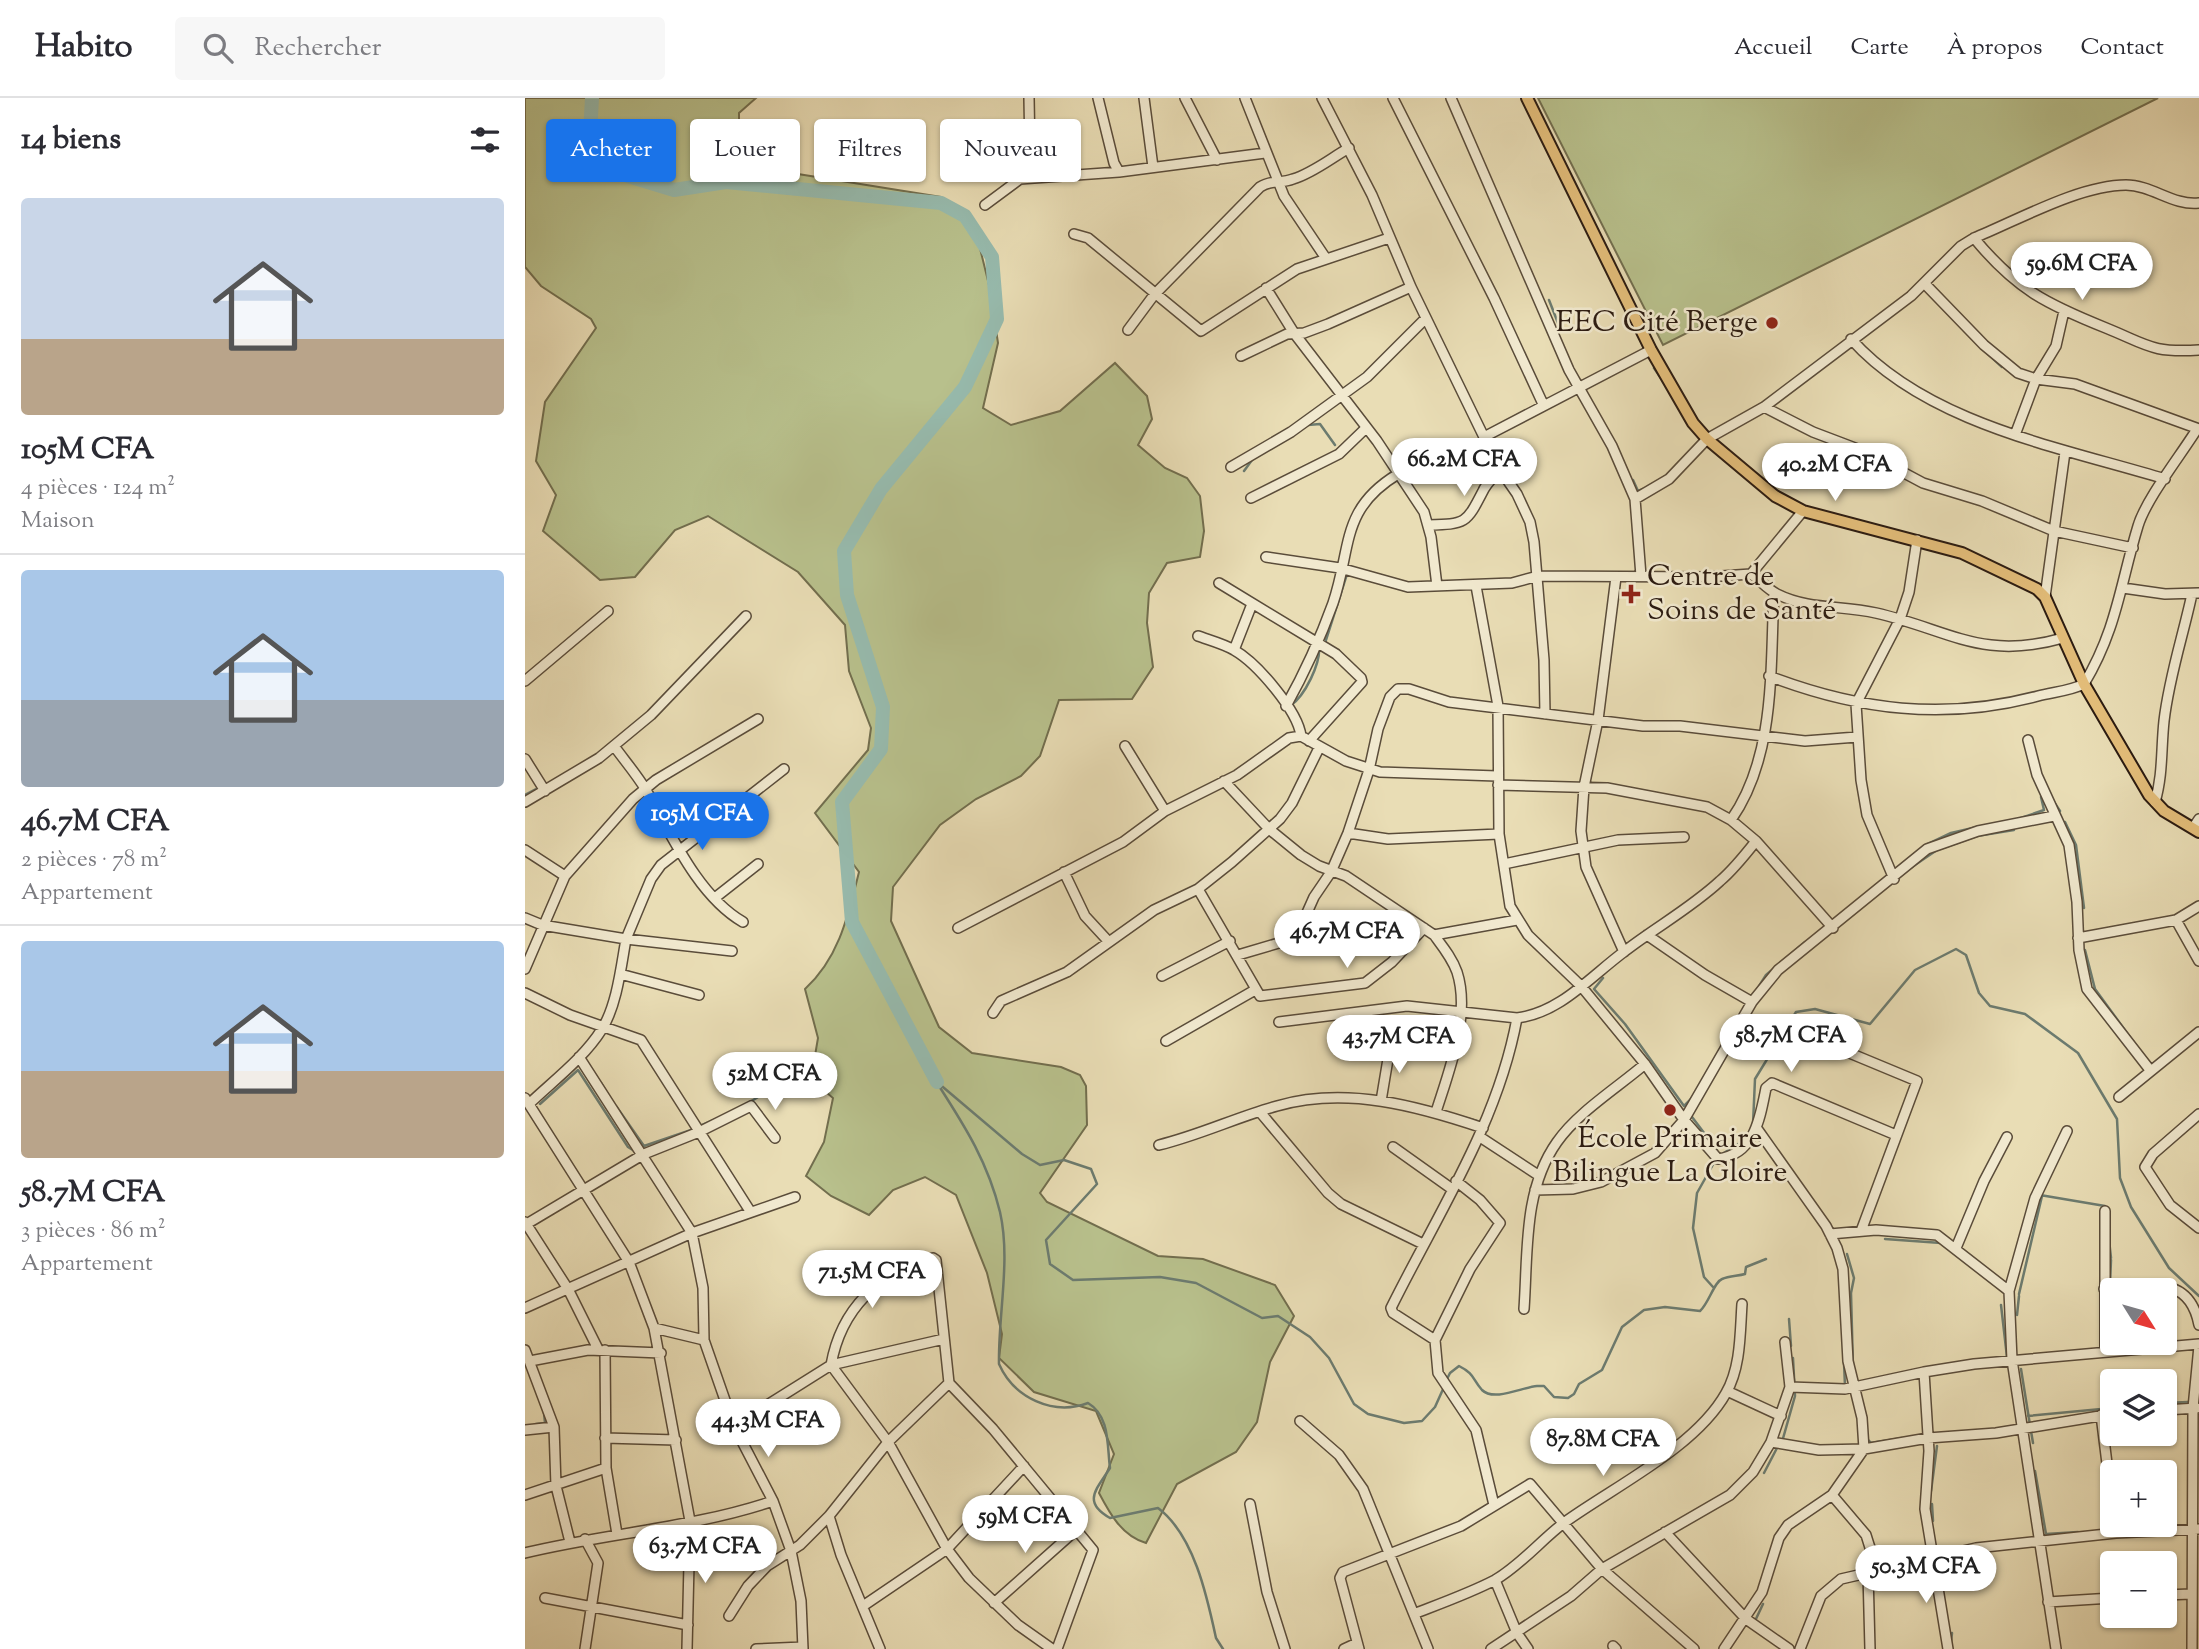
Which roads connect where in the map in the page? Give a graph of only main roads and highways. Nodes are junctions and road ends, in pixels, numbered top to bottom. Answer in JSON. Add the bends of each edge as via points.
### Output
{"nodes":[{"id":1,"x":1527,"y":98,"type":"edge"},
{"id":2,"x":2197,"y":826,"type":"edge"}],
"edges":[{"from":1,"to":2,"type":"main road","via":[[1651,350],[1693,424],[1775,496],[1803,511],[1986,563],[2045,597],[2084,684],[2155,802]]}]}
